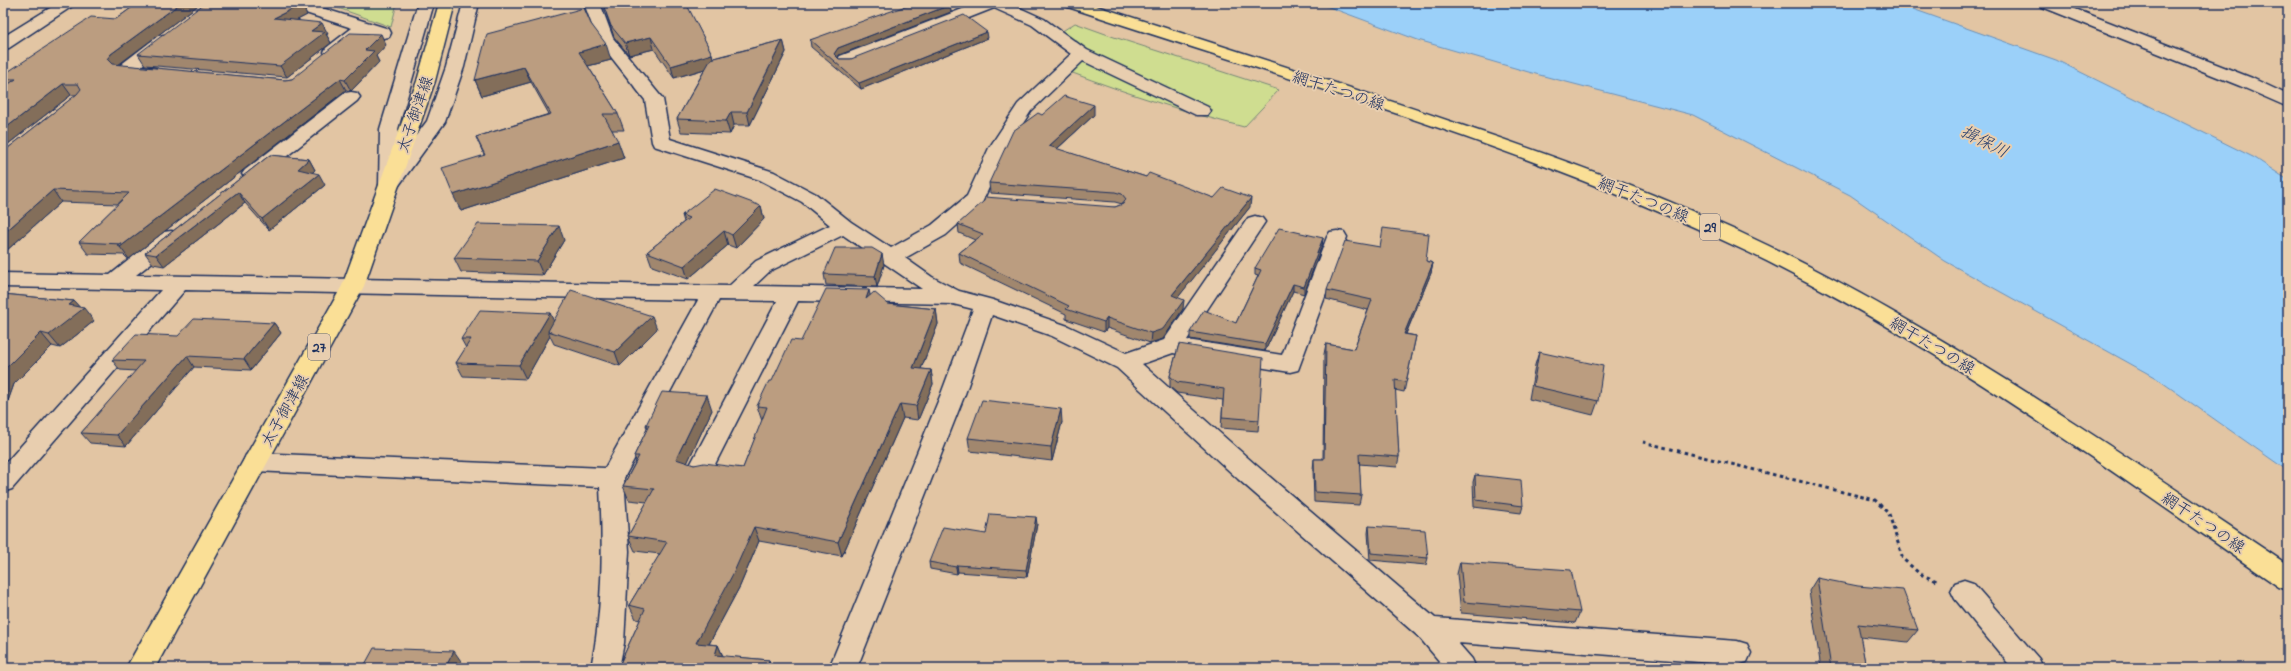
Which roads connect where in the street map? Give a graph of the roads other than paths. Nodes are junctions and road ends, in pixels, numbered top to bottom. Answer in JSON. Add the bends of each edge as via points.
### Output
{"nodes":[{"id":1,"x":69,"y":3,"type":"edge"},
{"id":2,"x":290,"y":3,"type":"edge"},
{"id":3,"x":426,"y":3,"type":"edge"},
{"id":4,"x":447,"y":3,"type":"edge"},
{"id":5,"x":471,"y":3,"type":"edge"},
{"id":6,"x":592,"y":3,"type":"edge"},
{"id":7,"x":992,"y":3,"type":"edge"},
{"id":8,"x":996,"y":3,"type":"edge"},
{"id":9,"x":1071,"y":3,"type":"edge"},
{"id":10,"x":2046,"y":3,"type":"edge"},
{"id":11,"x":362,"y":28,"type":"junction"},
{"id":12,"x":176,"y":32,"type":"edge"},
{"id":13,"x":382,"y":33,"type":"edge"},
{"id":14,"x":3,"y":44,"type":"edge"},
{"id":15,"x":1081,"y":54,"type":"junction"},
{"id":16,"x":846,"y":60,"type":"edge"},
{"id":17,"x":321,"y":61,"type":"edge"},
{"id":18,"x":165,"y":73,"type":"edge"},
{"id":19,"x":351,"y":97,"type":"dead end"},
{"id":20,"x":2288,"y":102,"type":"edge"},
{"id":21,"x":1202,"y":111,"type":"dead end"},
{"id":22,"x":240,"y":184,"type":"edge"},
{"id":23,"x":389,"y":185,"type":"junction"},
{"id":24,"x":974,"y":199,"type":"junction"},
{"id":25,"x":998,"y":201,"type":"edge"},
{"id":26,"x":1255,"y":222,"type":"dead end"},
{"id":27,"x":844,"y":226,"type":"junction"},
{"id":28,"x":184,"y":228,"type":"edge"},
{"id":29,"x":1336,"y":237,"type":"dead end"},
{"id":30,"x":891,"y":257,"type":"junction"},
{"id":31,"x":3,"y":280,"type":"edge"},
{"id":32,"x":116,"y":281,"type":"junction"},
{"id":33,"x":180,"y":282,"type":"junction"},
{"id":34,"x":353,"y":286,"type":"junction"},
{"id":35,"x":723,"y":293,"type":"junction"},
{"id":36,"x":791,"y":294,"type":"junction"},
{"id":37,"x":953,"y":297,"type":"junction"},
{"id":38,"x":985,"y":305,"type":"junction"},
{"id":39,"x":1172,"y":345,"type":"junction"},
{"id":40,"x":1125,"y":362,"type":"junction"},
{"id":41,"x":255,"y":462,"type":"junction"},
{"id":42,"x":700,"y":469,"type":"edge"},
{"id":43,"x":8,"y":472,"type":"edge"},
{"id":44,"x":612,"y":478,"type":"junction"},
{"id":45,"x":2288,"y":579,"type":"edge"},
{"id":46,"x":1964,"y":591,"type":"road end"},
{"id":47,"x":1429,"y":629,"type":"junction"},
{"id":48,"x":1737,"y":652,"type":"dead end"},
{"id":49,"x":140,"y":668,"type":"edge"},
{"id":50,"x":604,"y":668,"type":"edge"},
{"id":51,"x":843,"y":668,"type":"edge"},
{"id":52,"x":1462,"y":668,"type":"edge"},
{"id":53,"x":2029,"y":668,"type":"edge"}],
"edges":[{"from":1,"to":14,"type":"street"},
{"from":2,"to":11,"type":"street"},
{"from":3,"to":23,"type":"street","via":[[389,129]]},
{"from":4,"to":23,"type":"main road","name":"太子御津線","number":"27","via":[[426,81]]},
{"from":5,"to":23,"type":"street","via":[[455,67],[436,122]]},
{"from":6,"to":27,"type":"street","via":[[605,39],[654,99],[661,142],[767,176],[809,198]]},
{"from":7,"to":16,"type":"street"},
{"from":8,"to":15,"type":"street","via":[[1038,22]]},
{"from":9,"to":45,"type":"main road","name":"網干たつの線","number":"29","via":[[1563,166],[1660,204],[1760,250],[1877,311],[2047,414]]},
{"from":10,"to":20,"type":"street","via":[[2246,82]]},
{"from":11,"to":13,"type":"street"},
{"from":11,"to":17,"type":"street"},
{"from":12,"to":18,"type":"street","via":[[125,70]]},
{"from":15,"to":21,"type":"street"},
{"from":15,"to":24,"type":"street","via":[[1024,108],[998,148]]},
{"from":19,"to":22,"type":"street"},
{"from":23,"to":34,"type":"main road","name":"太子御津線","number":"27"},
{"from":24,"to":25,"type":"street"},
{"from":24,"to":30,"type":"street","via":[[939,230]]},
{"from":26,"to":39,"type":"street"},
{"from":27,"to":30,"type":"street"},
{"from":27,"to":35,"type":"street","via":[[763,266]]},
{"from":28,"to":32,"type":"street"},
{"from":29,"to":39,"type":"street","via":[[1290,364]]},
{"from":30,"to":37,"type":"street","via":[[925,282]]},
{"from":31,"to":32,"type":"street"},
{"from":32,"to":33,"type":"street"},
{"from":33,"to":34,"type":"street"},
{"from":33,"to":43,"type":"street"},
{"from":34,"to":35,"type":"street"},
{"from":34,"to":41,"type":"main road","name":"太子御津線","number":"27"},
{"from":35,"to":36,"type":"street"},
{"from":35,"to":44,"type":"street"},
{"from":36,"to":37,"type":"street"},
{"from":36,"to":42,"type":"street"},
{"from":37,"to":38,"type":"street"},
{"from":38,"to":40,"type":"street","via":[[1060,331]]},
{"from":38,"to":51,"type":"street","via":[[953,394]]},
{"from":39,"to":40,"type":"street"},
{"from":40,"to":47,"type":"street","via":[[1247,472]]},
{"from":41,"to":44,"type":"street"},
{"from":41,"to":49,"type":"main road","name":"太子御津線","number":"27"},
{"from":44,"to":50,"type":"street","via":[[616,551],[610,643]]},
{"from":46,"to":53,"type":"street"},
{"from":47,"to":48,"type":"street"},
{"from":47,"to":52,"type":"street"}]}
